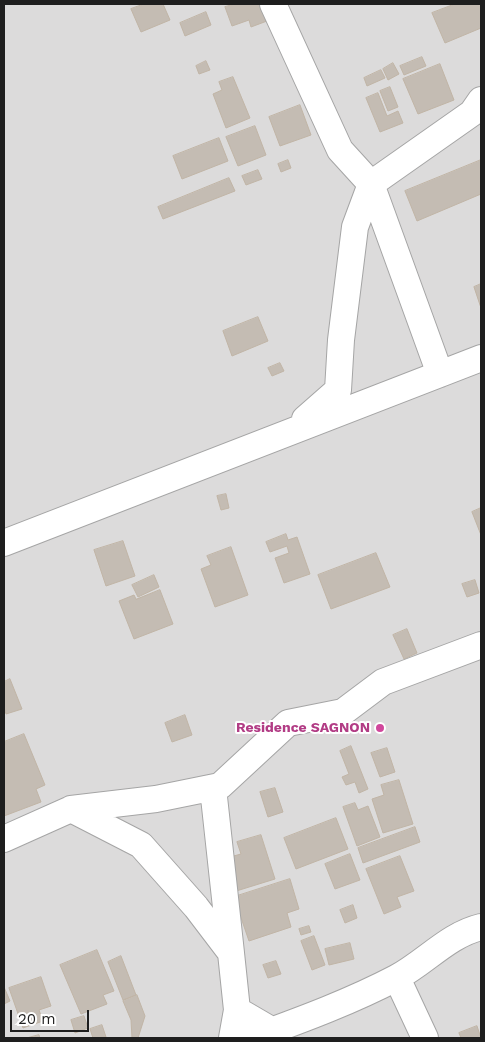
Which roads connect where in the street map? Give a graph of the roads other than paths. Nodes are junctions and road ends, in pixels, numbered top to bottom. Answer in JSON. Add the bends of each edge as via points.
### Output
{"nodes":[{"id":1,"x":274,"y":4,"type":"edge"},
{"id":2,"x":481,"y":100,"type":"edge"},
{"id":3,"x":371,"y":184,"type":"junction"},
{"id":4,"x":481,"y":358,"type":"edge"},
{"id":5,"x":440,"y":374,"type":"junction"},
{"id":6,"x":292,"y":432,"type":"junction"},
{"id":7,"x":4,"y":543,"type":"edge"},
{"id":8,"x":481,"y":645,"type":"edge"},
{"id":9,"x":213,"y":788,"type":"junction"},
{"id":10,"x":71,"y":809,"type":"junction"},
{"id":11,"x":4,"y":839,"type":"edge"},
{"id":12,"x":481,"y":927,"type":"edge"},
{"id":13,"x":231,"y":952,"type":"junction"},
{"id":14,"x":397,"y":978,"type":"junction"},
{"id":15,"x":237,"y":1010,"type":"junction"},
{"id":16,"x":262,"y":1034,"type":"edge"},
{"id":17,"x":232,"y":1038,"type":"edge"},
{"id":18,"x":425,"y":1038,"type":"edge"}],
"edges":[{"from":1,"to":3,"type":"street","via":[[340,150]]},
{"from":2,"to":3,"type":"street","via":[[472,113]]},
{"from":3,"to":5,"type":"street"},
{"from":3,"to":6,"type":"street","via":[[355,227],[338,390]]},
{"from":4,"to":5,"type":"street"},
{"from":5,"to":6,"type":"street"},
{"from":6,"to":7,"type":"street"},
{"from":8,"to":9,"type":"street","via":[[383,682],[343,712],[288,723],[220,786]]},
{"from":9,"to":10,"type":"street","via":[[156,799]]},
{"from":9,"to":13,"type":"street"},
{"from":10,"to":11,"type":"street"},
{"from":10,"to":13,"type":"street","via":[[140,845]]},
{"from":12,"to":14,"type":"street","via":[[464,931]]},
{"from":13,"to":15,"type":"street"},
{"from":14,"to":16,"type":"street"},
{"from":14,"to":18,"type":"street"},
{"from":15,"to":16,"type":"street"},
{"from":15,"to":17,"type":"street"}]}
